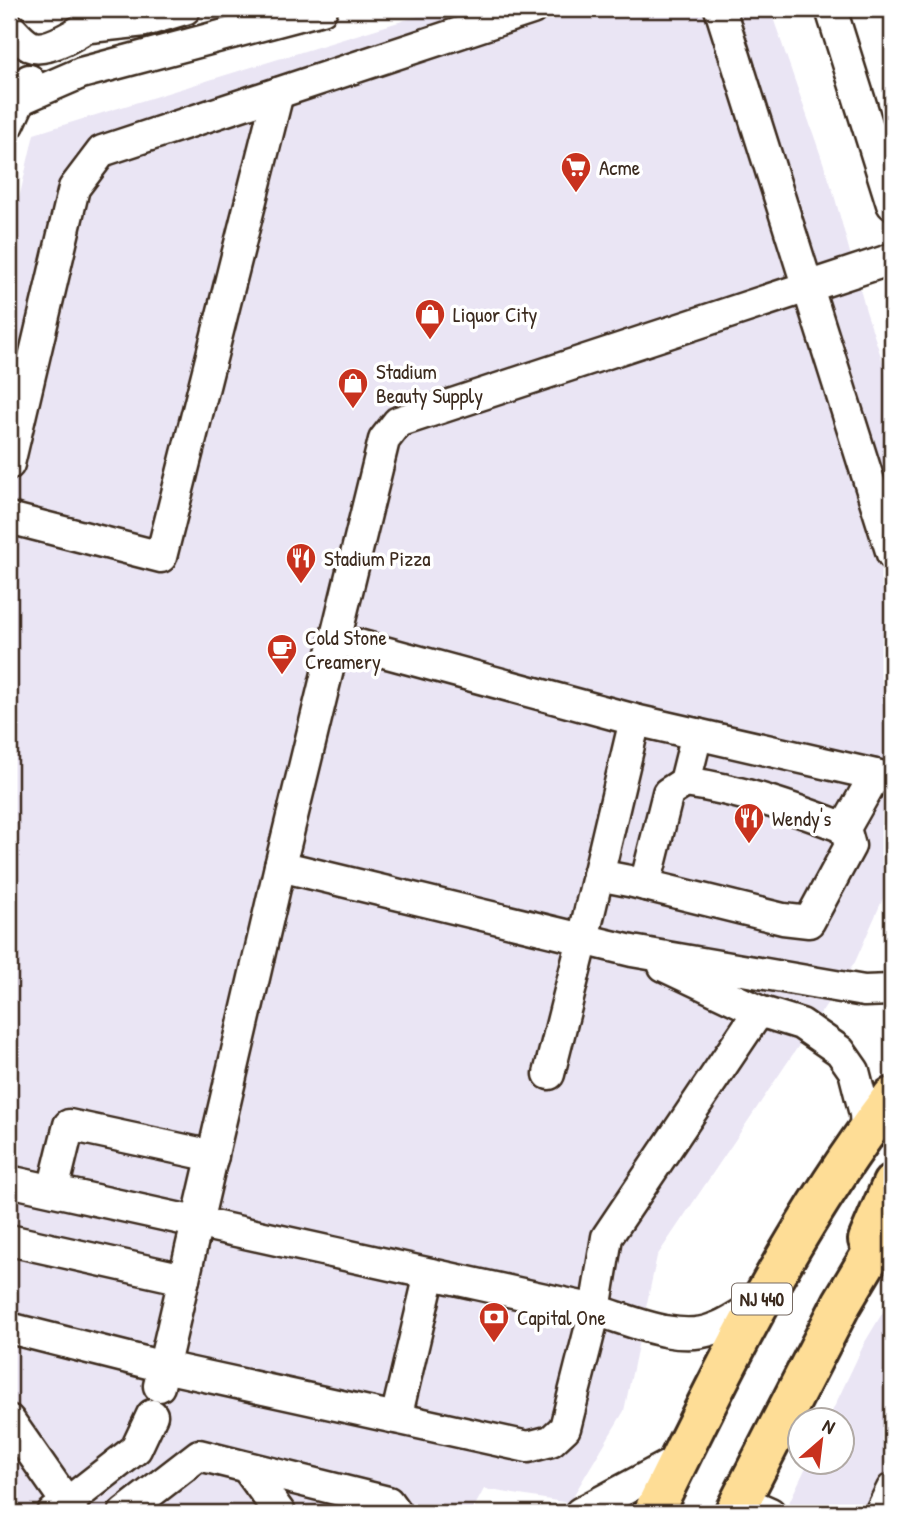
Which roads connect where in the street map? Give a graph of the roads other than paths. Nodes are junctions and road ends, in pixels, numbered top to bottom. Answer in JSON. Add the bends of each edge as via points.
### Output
{"nodes":[{"id":1,"x":115,"y":9,"type":"edge"},
{"id":2,"x":185,"y":9,"type":"edge"},
{"id":3,"x":322,"y":9,"type":"edge"},
{"id":4,"x":532,"y":9,"type":"edge"},
{"id":5,"x":720,"y":9,"type":"edge"},
{"id":6,"x":831,"y":9,"type":"edge"},
{"id":7,"x":86,"y":27,"type":"junction"},
{"id":8,"x":27,"y":40,"type":"edge"},
{"id":9,"x":278,"y":93,"type":"junction"},
{"id":10,"x":13,"y":102,"type":"edge"},
{"id":11,"x":892,"y":204,"type":"edge"},
{"id":12,"x":892,"y":259,"type":"edge"},
{"id":13,"x":808,"y":287,"type":"junction"},
{"id":14,"x":9,"y":464,"type":"edge"},
{"id":15,"x":9,"y":518,"type":"edge"},
{"id":16,"x":892,"y":554,"type":"edge"},
{"id":17,"x":335,"y":639,"type":"junction"},
{"id":18,"x":635,"y":720,"type":"junction"},
{"id":19,"x":697,"y":734,"type":"junction"},
{"id":20,"x":884,"y":775,"type":"edge"},
{"id":21,"x":685,"y":782,"type":"junction"},
{"id":22,"x":845,"y":828,"type":"junction"},
{"id":23,"x":280,"y":866,"type":"junction"},
{"id":24,"x":598,"y":875,"type":"junction"},
{"id":25,"x":645,"y":885,"type":"junction"},
{"id":26,"x":583,"y":939,"type":"junction"},
{"id":27,"x":632,"y":951,"type":"junction"},
{"id":28,"x":892,"y":990,"type":"edge"},
{"id":29,"x":759,"y":1011,"type":"junction"},
{"id":30,"x":549,"y":1074,"type":"dead end"},
{"id":31,"x":892,"y":1097,"type":"edge"},
{"id":32,"x":866,"y":1132,"type":"junction"},
{"id":33,"x":213,"y":1156,"type":"junction"},
{"id":34,"x":9,"y":1181,"type":"edge"},
{"id":35,"x":892,"y":1184,"type":"edge"},
{"id":36,"x":53,"y":1190,"type":"junction"},
{"id":37,"x":892,"y":1219,"type":"edge"},
{"id":38,"x":198,"y":1222,"type":"junction"},
{"id":39,"x":9,"y":1240,"type":"edge"},
{"id":40,"x":430,"y":1273,"type":"junction"},
{"id":41,"x":184,"y":1279,"type":"junction"},
{"id":42,"x":760,"y":1301,"type":"junction"},
{"id":43,"x":842,"y":1303,"type":"junction"},
{"id":44,"x":595,"y":1310,"type":"junction"},
{"id":45,"x":9,"y":1328,"type":"edge"},
{"id":46,"x":161,"y":1376,"type":"junction"},
{"id":47,"x":152,"y":1415,"type":"dead end"},
{"id":48,"x":396,"y":1418,"type":"junction"},
{"id":49,"x":9,"y":1420,"type":"edge"},
{"id":50,"x":679,"y":1460,"type":"junction"},
{"id":51,"x":247,"y":1468,"type":"junction"},
{"id":52,"x":892,"y":1489,"type":"edge"},
{"id":53,"x":748,"y":1509,"type":"edge"},
{"id":54,"x":64,"y":1510,"type":"edge"},
{"id":55,"x":124,"y":1513,"type":"edge"},
{"id":56,"x":280,"y":1513,"type":"edge"},
{"id":57,"x":396,"y":1513,"type":"edge"},
{"id":58,"x":580,"y":1513,"type":"edge"},
{"id":59,"x":653,"y":1513,"type":"edge"},
{"id":60,"x":880,"y":1513,"type":"edge"}],
"edges":[{"from":1,"to":7,"type":"street"},
{"from":2,"to":7,"type":"street","via":[[145,22]]},
{"from":3,"to":10,"type":"street","via":[[81,73]]},
{"from":4,"to":9,"type":"street"},
{"from":5,"to":13,"type":"street"},
{"from":6,"to":11,"type":"street"},
{"from":7,"to":8,"type":"street"},
{"from":8,"to":10,"type":"street"},
{"from":9,"to":14,"type":"street","via":[[102,151],[74,188]]},
{"from":9,"to":15,"type":"street","via":[[162,557]]},
{"from":12,"to":13,"type":"street"},
{"from":13,"to":16,"type":"street"},
{"from":13,"to":17,"type":"street","via":[[398,422],[384,440]]},
{"from":17,"to":18,"type":"street"},
{"from":17,"to":23,"type":"street"},
{"from":18,"to":19,"type":"street"},
{"from":18,"to":24,"type":"street"},
{"from":19,"to":20,"type":"street"},
{"from":19,"to":21,"type":"street"},
{"from":20,"to":22,"type":"street"},
{"from":21,"to":22,"type":"street","via":[[780,803]]},
{"from":21,"to":25,"type":"street","via":[[668,793]]},
{"from":22,"to":25,"type":"street","via":[[850,846],[809,922]]},
{"from":23,"to":26,"type":"street"},
{"from":23,"to":33,"type":"street"},
{"from":24,"to":25,"type":"street"},
{"from":24,"to":26,"type":"street"},
{"from":26,"to":27,"type":"street"},
{"from":26,"to":30,"type":"street"},
{"from":27,"to":28,"type":"street","via":[[864,991]]},
{"from":27,"to":29,"type":"street"},
{"from":29,"to":32,"type":"street","via":[[801,1024],[840,1051],[854,1071]]},
{"from":29,"to":44,"type":"street","via":[[607,1237]]},
{"from":31,"to":32,"type":"highway","number":"NJ 440"},
{"from":32,"to":42,"type":"highway","number":"NJ 440","via":[[821,1197]]},
{"from":33,"to":36,"type":"street","via":[[69,1125]]},
{"from":33,"to":38,"type":"street"},
{"from":34,"to":36,"type":"street"},
{"from":35,"to":43,"type":"highway"},
{"from":36,"to":38,"type":"street"},
{"from":37,"to":43,"type":"highway"},
{"from":38,"to":40,"type":"street"},
{"from":38,"to":41,"type":"street"},
{"from":39,"to":41,"type":"street"},
{"from":40,"to":44,"type":"street"},
{"from":40,"to":48,"type":"street"},
{"from":41,"to":46,"type":"street"},
{"from":42,"to":44,"type":"street","via":[[711,1330],[690,1332],[671,1332]]},
{"from":42,"to":50,"type":"highway","number":"NJ 440"},
{"from":43,"to":53,"type":"highway"},
{"from":44,"to":48,"type":"street","via":[[565,1428],[551,1441],[528,1447]]},
{"from":45,"to":46,"type":"street"},
{"from":46,"to":48,"type":"street"},
{"from":47,"to":54,"type":"street","via":[[136,1448]]},
{"from":49,"to":54,"type":"street"},
{"from":50,"to":58,"type":"street"},
{"from":50,"to":59,"type":"highway","number":"NJ 440"},
{"from":51,"to":55,"type":"street","via":[[199,1455]]},
{"from":51,"to":56,"type":"street"},
{"from":51,"to":57,"type":"street","via":[[388,1502]]},
{"from":52,"to":60,"type":"street"}]}
